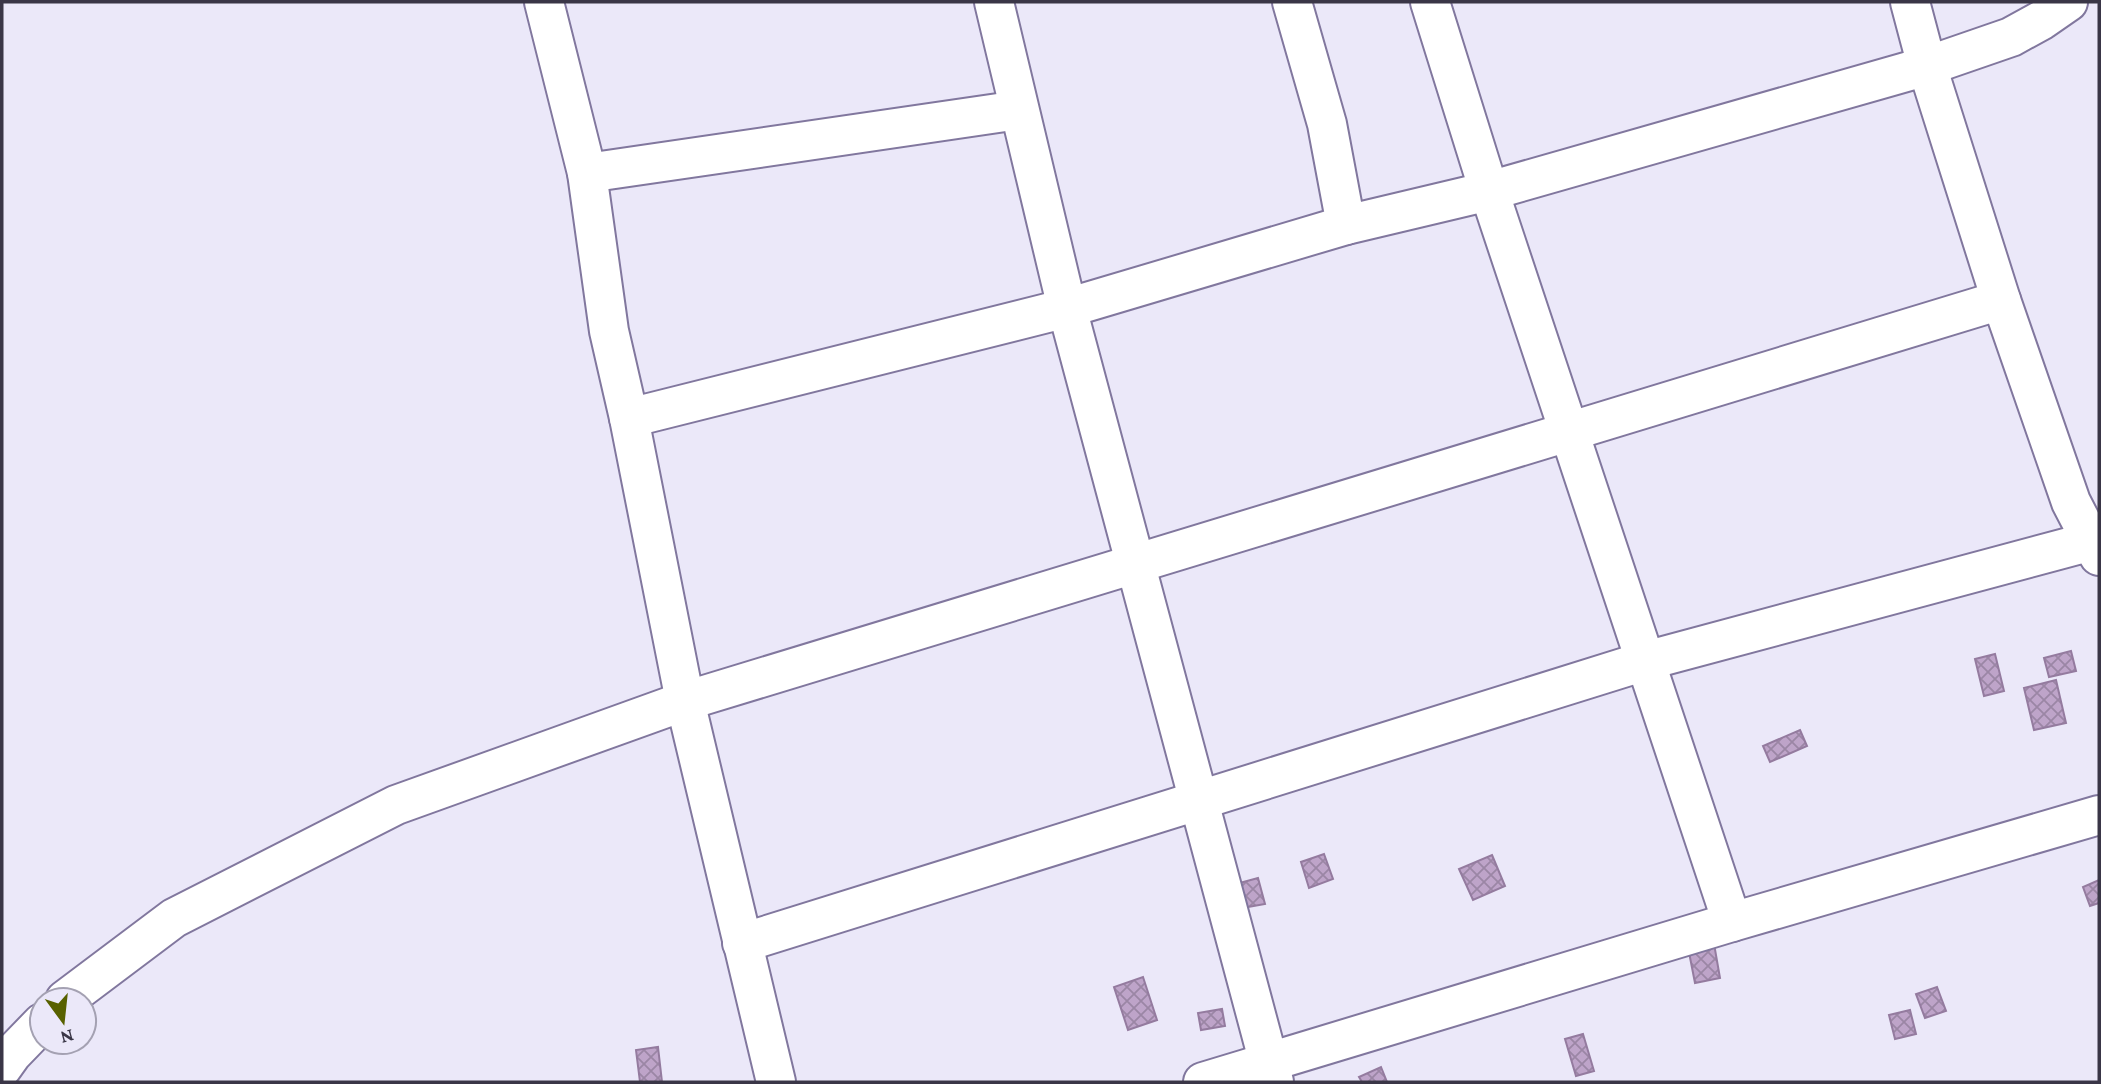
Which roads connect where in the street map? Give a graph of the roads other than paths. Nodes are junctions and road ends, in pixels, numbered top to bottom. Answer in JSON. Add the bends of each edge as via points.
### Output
{"nodes":[{"id":1,"x":544,"y":2,"type":"edge"},
{"id":2,"x":993,"y":2,"type":"edge"},
{"id":3,"x":1292,"y":2,"type":"edge"},
{"id":4,"x":1430,"y":2,"type":"edge"},
{"id":5,"x":1910,"y":2,"type":"edge"},
{"id":6,"x":2068,"y":2,"type":"edge"},
{"id":7,"x":1927,"y":66,"type":"junction"},
{"id":8,"x":1019,"y":110,"type":"junction"},
{"id":9,"x":587,"y":173,"type":"junction"},
{"id":10,"x":1489,"y":191,"type":"junction"},
{"id":11,"x":1346,"y":225,"type":"junction"},
{"id":12,"x":2001,"y":300,"type":"junction"},
{"id":13,"x":1067,"y":308,"type":"junction"},
{"id":14,"x":629,"y":418,"type":"junction"},
{"id":15,"x":1569,"y":431,"type":"junction"},
{"id":16,"x":2097,"y":545,"type":"edge"},
{"id":17,"x":1135,"y":564,"type":"junction"},
{"id":18,"x":1645,"y":661,"type":"junction"},
{"id":19,"x":684,"y":701,"type":"junction"},
{"id":20,"x":1199,"y":800,"type":"junction"},
{"id":21,"x":2099,"y":815,"type":"edge"},
{"id":22,"x":1732,"y":922,"type":"junction"},
{"id":23,"x":743,"y":943,"type":"junction"},
{"id":24,"x":84,"y":986,"type":"edge"},
{"id":25,"x":28,"y":1037,"type":"edge"},
{"id":26,"x":2,"y":1068,"type":"edge"},
{"id":27,"x":1271,"y":1072,"type":"edge"},
{"id":28,"x":776,"y":1082,"type":"edge"},
{"id":29,"x":1203,"y":1082,"type":"edge"}],
"edges":[{"from":1,"to":9,"type":"street"},
{"from":2,"to":8,"type":"street"},
{"from":3,"to":11,"type":"street","via":[[1327,124]]},
{"from":4,"to":10,"type":"street"},
{"from":5,"to":7,"type":"street"},
{"from":6,"to":7,"type":"street","via":[[2011,37]]},
{"from":7,"to":10,"type":"street"},
{"from":7,"to":12,"type":"street"},
{"from":8,"to":9,"type":"street"},
{"from":8,"to":13,"type":"street"},
{"from":9,"to":14,"type":"street","via":[[609,331]]},
{"from":10,"to":11,"type":"street"},
{"from":10,"to":15,"type":"street"},
{"from":11,"to":13,"type":"street"},
{"from":12,"to":15,"type":"street"},
{"from":12,"to":16,"type":"street","via":[[2071,502]]},
{"from":13,"to":14,"type":"street"},
{"from":13,"to":17,"type":"street"},
{"from":14,"to":19,"type":"street"},
{"from":15,"to":17,"type":"street"},
{"from":15,"to":18,"type":"street"},
{"from":16,"to":18,"type":"street"},
{"from":17,"to":19,"type":"street"},
{"from":17,"to":20,"type":"street"},
{"from":18,"to":20,"type":"street"},
{"from":18,"to":22,"type":"street"},
{"from":19,"to":23,"type":"street"},
{"from":19,"to":24,"type":"street","via":[[396,805],[174,918]]},
{"from":20,"to":23,"type":"street"},
{"from":20,"to":27,"type":"street"},
{"from":21,"to":22,"type":"street"},
{"from":22,"to":27,"type":"street"},
{"from":23,"to":28,"type":"street"},
{"from":25,"to":26,"type":"street"},
{"from":27,"to":29,"type":"street"}]}
